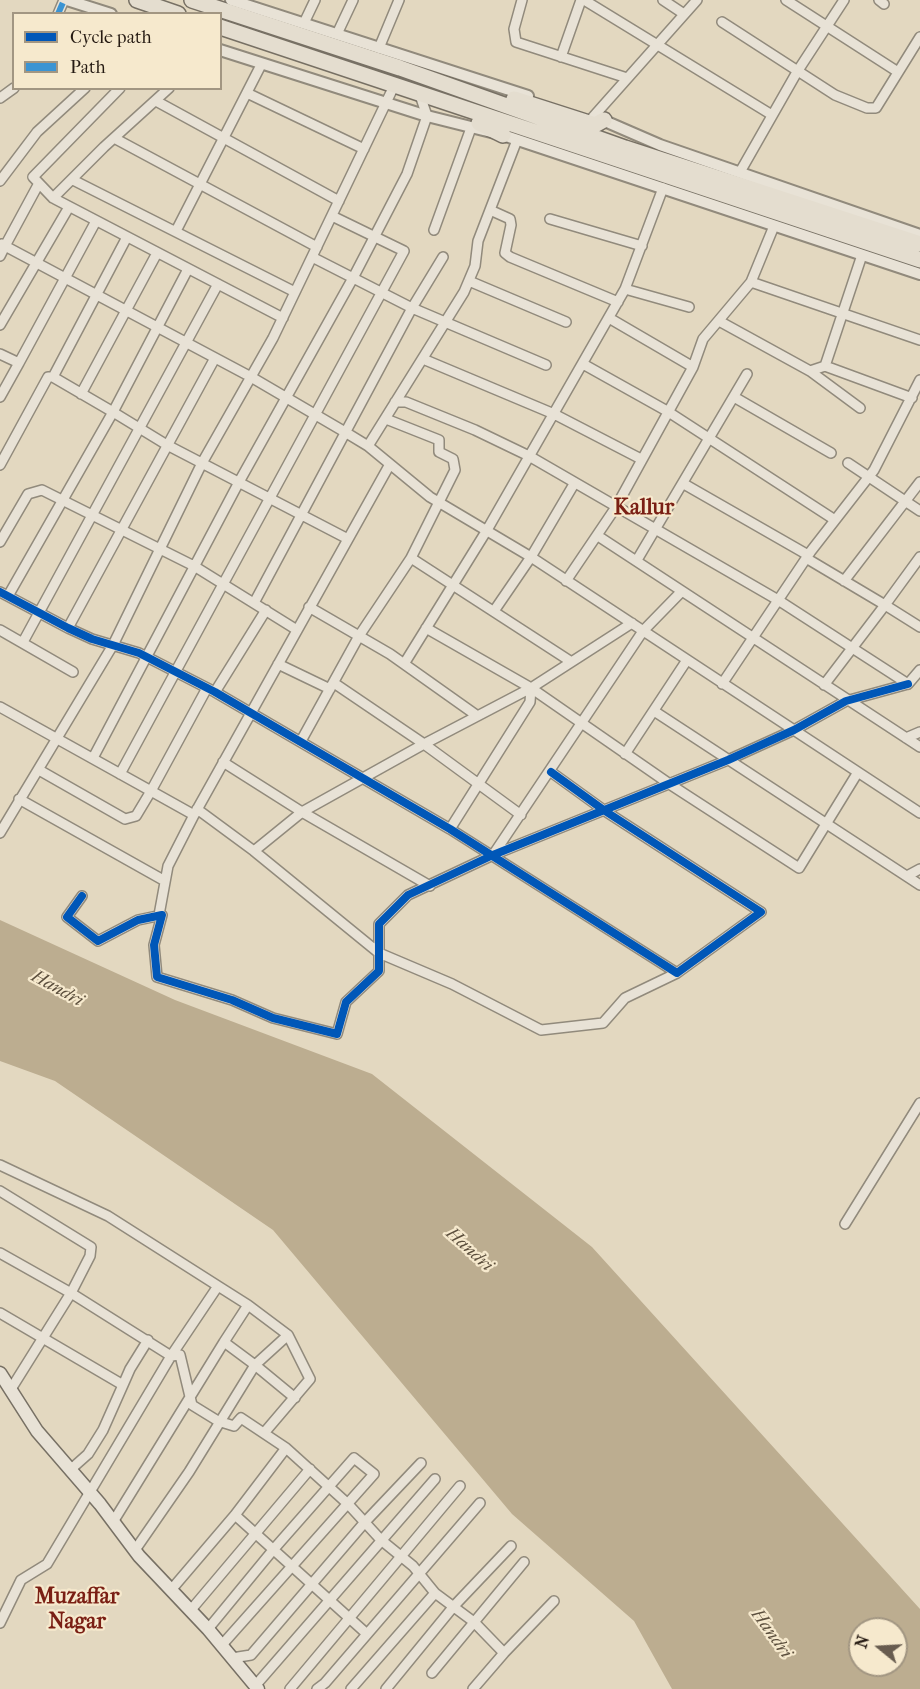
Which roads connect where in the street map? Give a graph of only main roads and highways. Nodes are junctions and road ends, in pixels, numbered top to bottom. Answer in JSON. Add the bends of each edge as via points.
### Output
{"nodes":[{"id":1,"x":137,"y":0,"type":"edge"},
{"id":2,"x":192,"y":0,"type":"edge"},
{"id":3,"x":172,"y":12,"type":"edge"},
{"id":4,"x":222,"y":28,"type":"edge"},
{"id":5,"x":416,"y":59,"type":"road end"},
{"id":6,"x":422,"y":78,"type":"junction"},
{"id":7,"x":449,"y":88,"type":"junction"},
{"id":8,"x":443,"y":103,"type":"junction"},
{"id":9,"x":598,"y":118,"type":"road end"},
{"id":10,"x":510,"y":138,"type":"road end"},
{"id":11,"x":920,"y":244,"type":"edge"},
{"id":12,"x":920,"y":260,"type":"edge"},
{"id":13,"x":0,"y":1373,"type":"edge"},
{"id":14,"x":256,"y":1688,"type":"edge"}],
"edges":[{"from":1,"to":3,"type":"highway"},
{"from":2,"to":6,"type":"highway"},
{"from":4,"to":8,"type":"highway"},
{"from":5,"to":6,"type":"highway"},
{"from":6,"to":7,"type":"highway"},
{"from":7,"to":9,"type":"highway","via":[[473,87],[595,125]]},
{"from":7,"to":11,"type":"highway"},
{"from":8,"to":10,"type":"highway"},
{"from":8,"to":12,"type":"highway"},
{"from":13,"to":14,"type":"main road","via":[[37,1431]]}]}
